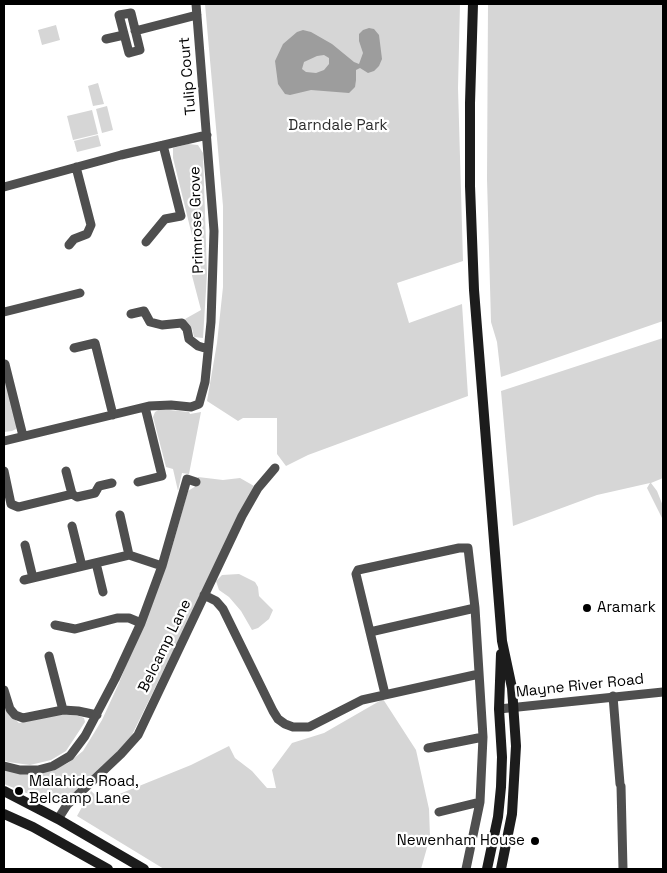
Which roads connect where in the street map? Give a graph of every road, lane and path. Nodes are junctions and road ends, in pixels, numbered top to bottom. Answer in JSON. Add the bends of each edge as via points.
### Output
{"nodes":[{"id":1,"x":196,"y":4,"type":"edge"},
{"id":2,"x":473,"y":4,"type":"edge"},
{"id":3,"x":197,"y":15,"type":"junction"},
{"id":4,"x":135,"y":31,"type":"junction"},
{"id":5,"x":124,"y":35,"type":"junction"},
{"id":6,"x":106,"y":39,"type":"dead end"},
{"id":7,"x":207,"y":134,"type":"junction"},
{"id":8,"x":163,"y":145,"type":"junction"},
{"id":9,"x":76,"y":167,"type":"junction"},
{"id":10,"x":4,"y":187,"type":"edge"},
{"id":11,"x":146,"y":242,"type":"dead end"},
{"id":12,"x":69,"y":245,"type":"dead end"},
{"id":13,"x":80,"y":293,"type":"dead end"},
{"id":14,"x":4,"y":312,"type":"edge"},
{"id":15,"x":132,"y":314,"type":"dead end"},
{"id":16,"x":74,"y":348,"type":"dead end"},
{"id":17,"x":208,"y":349,"type":"junction"},
{"id":18,"x":5,"y":364,"type":"edge"},
{"id":19,"x":145,"y":407,"type":"junction"},
{"id":20,"x":113,"y":415,"type":"junction"},
{"id":21,"x":22,"y":436,"type":"junction"},
{"id":22,"x":4,"y":441,"type":"edge"},
{"id":23,"x":274,"y":468,"type":"dead end"},
{"id":24,"x":4,"y":471,"type":"edge"},
{"id":25,"x":66,"y":471,"type":"dead end"},
{"id":26,"x":172,"y":473,"type":"dead end"},
{"id":27,"x":162,"y":476,"type":"junction"},
{"id":28,"x":138,"y":482,"type":"dead end"},
{"id":29,"x":196,"y":482,"type":"dead end"},
{"id":30,"x":112,"y":483,"type":"dead end"},
{"id":31,"x":72,"y":494,"type":"junction"},
{"id":32,"x":120,"y":515,"type":"dead end"},
{"id":33,"x":72,"y":526,"type":"dead end"},
{"id":34,"x":25,"y":545,"type":"dead end"},
{"id":35,"x":129,"y":555,"type":"junction"},
{"id":36,"x":96,"y":563,"type":"junction"},
{"id":37,"x":82,"y":566,"type":"junction"},
{"id":38,"x":162,"y":566,"type":"junction"},
{"id":39,"x":103,"y":592,"type":"dead end"},
{"id":40,"x":204,"y":595,"type":"junction"},
{"id":41,"x":475,"y":608,"type":"junction"},
{"id":42,"x":141,"y":623,"type":"junction"},
{"id":43,"x":55,"y":625,"type":"dead end"},
{"id":44,"x":370,"y":632,"type":"junction"},
{"id":45,"x":502,"y":641,"type":"junction"},
{"id":46,"x":50,"y":656,"type":"dead end"},
{"id":47,"x":479,"y":674,"type":"junction"},
{"id":48,"x":4,"y":690,"type":"edge"},
{"id":49,"x":663,"y":692,"type":"edge"},
{"id":50,"x":385,"y":694,"type":"junction"},
{"id":51,"x":613,"y":696,"type":"junction"},
{"id":52,"x":514,"y":707,"type":"junction"},
{"id":53,"x":499,"y":708,"type":"junction"},
{"id":54,"x":63,"y":710,"type":"junction"},
{"id":55,"x":97,"y":715,"type":"junction"},
{"id":56,"x":483,"y":737,"type":"junction"},
{"id":57,"x":428,"y":748,"type":"dead end"},
{"id":58,"x":4,"y":766,"type":"edge"},
{"id":59,"x":4,"y":791,"type":"edge"},
{"id":60,"x":480,"y":802,"type":"junction"},
{"id":61,"x":440,"y":812,"type":"dead end"},
{"id":62,"x":4,"y":814,"type":"edge"},
{"id":63,"x":58,"y":819,"type":"junction"},
{"id":64,"x":108,"y":869,"type":"edge"},
{"id":65,"x":144,"y":869,"type":"edge"},
{"id":66,"x":466,"y":869,"type":"edge"},
{"id":67,"x":486,"y":869,"type":"edge"},
{"id":68,"x":501,"y":869,"type":"edge"},
{"id":69,"x":623,"y":869,"type":"edge"}],
"edges":[{"from":1,"to":3,"type":"street","name":"Tulip Court"},
{"from":2,"to":45,"type":"main road","via":[[470,186],[474,290]]},
{"from":3,"to":4,"type":"street","name":"Tulip Court"},
{"from":3,"to":7,"type":"street","name":"Tulip Court"},
{"from":4,"to":5,"type":"street","via":[[140,50],[129,53]]},
{"from":4,"to":5,"type":"street","via":[[131,12],[120,15]]},
{"from":5,"to":6,"type":"street"},
{"from":7,"to":8,"type":"street"},
{"from":7,"to":17,"type":"street","name":"Primrose Grove","via":[[214,231]]},
{"from":8,"to":9,"type":"street"},
{"from":8,"to":11,"type":"street","name":"Primrose Grove","via":[[181,216],[165,219]]},
{"from":9,"to":10,"type":"street"},
{"from":9,"to":12,"type":"street","via":[[91,225],[87,234],[74,239]]},
{"from":13,"to":14,"type":"street"},
{"from":15,"to":17,"type":"street","via":[[144,310],[150,322],[162,325],[182,323],[189,340]]},
{"from":16,"to":20,"type":"street","via":[[95,343]]},
{"from":17,"to":19,"type":"street","name":"Primrose Grove","via":[[205,382],[198,404],[191,407]]},
{"from":18,"to":21,"type":"street"},
{"from":19,"to":20,"type":"street"},
{"from":19,"to":27,"type":"street"},
{"from":20,"to":21,"type":"street"},
{"from":21,"to":22,"type":"street"},
{"from":23,"to":40,"type":"street","name":"Belcamp Lane","via":[[242,516]]},
{"from":24,"to":31,"type":"street","via":[[11,504],[18,507]]},
{"from":25,"to":31,"type":"street"},
{"from":26,"to":27,"type":"street"},
{"from":27,"to":28,"type":"street"},
{"from":29,"to":38,"type":"street","via":[[187,480]]},
{"from":30,"to":31,"type":"street","via":[[99,486],[95,493],[77,497]]},
{"from":32,"to":35,"type":"street"},
{"from":33,"to":37,"type":"street"},
{"from":34,"to":37,"type":"street","via":[[29,579]]},
{"from":35,"to":36,"type":"street"},
{"from":35,"to":38,"type":"street"},
{"from":36,"to":37,"type":"street"},
{"from":36,"to":39,"type":"street"},
{"from":38,"to":42,"type":"street"},
{"from":40,"to":50,"type":"street","via":[[223,609],[273,711],[285,724],[309,726],[362,700]]},
{"from":40,"to":63,"type":"street","name":"Belcamp Lane","via":[[138,735],[67,804]]},
{"from":41,"to":44,"type":"street"},
{"from":41,"to":44,"type":"street","via":[[470,553],[465,547],[358,570],[356,574]]},
{"from":41,"to":47,"type":"street"},
{"from":42,"to":43,"type":"street","via":[[117,618],[75,629]]},
{"from":42,"to":55,"type":"street"},
{"from":44,"to":50,"type":"street"},
{"from":45,"to":52,"type":"main road"},
{"from":45,"to":53,"type":"main road"},
{"from":46,"to":54,"type":"street"},
{"from":47,"to":50,"type":"street"},
{"from":47,"to":56,"type":"street"},
{"from":48,"to":54,"type":"street","via":[[10,709],[23,718]]},
{"from":49,"to":51,"type":"street","name":"Mayne River Road"},
{"from":51,"to":52,"type":"street","name":"Mayne River Road"},
{"from":51,"to":69,"type":"street"},
{"from":52,"to":53,"type":"street","name":"Mayne River Road"},
{"from":52,"to":68,"type":"main road","via":[[515,787]]},
{"from":53,"to":67,"type":"main road","via":[[501,787]]},
{"from":54,"to":55,"type":"street"},
{"from":55,"to":58,"type":"street","via":[[70,756],[53,766],[20,770]]},
{"from":56,"to":57,"type":"street"},
{"from":56,"to":60,"type":"street"},
{"from":59,"to":63,"type":"main road"},
{"from":60,"to":61,"type":"street"},
{"from":60,"to":66,"type":"street"},
{"from":62,"to":64,"type":"main road"},
{"from":63,"to":65,"type":"main road"}]}
